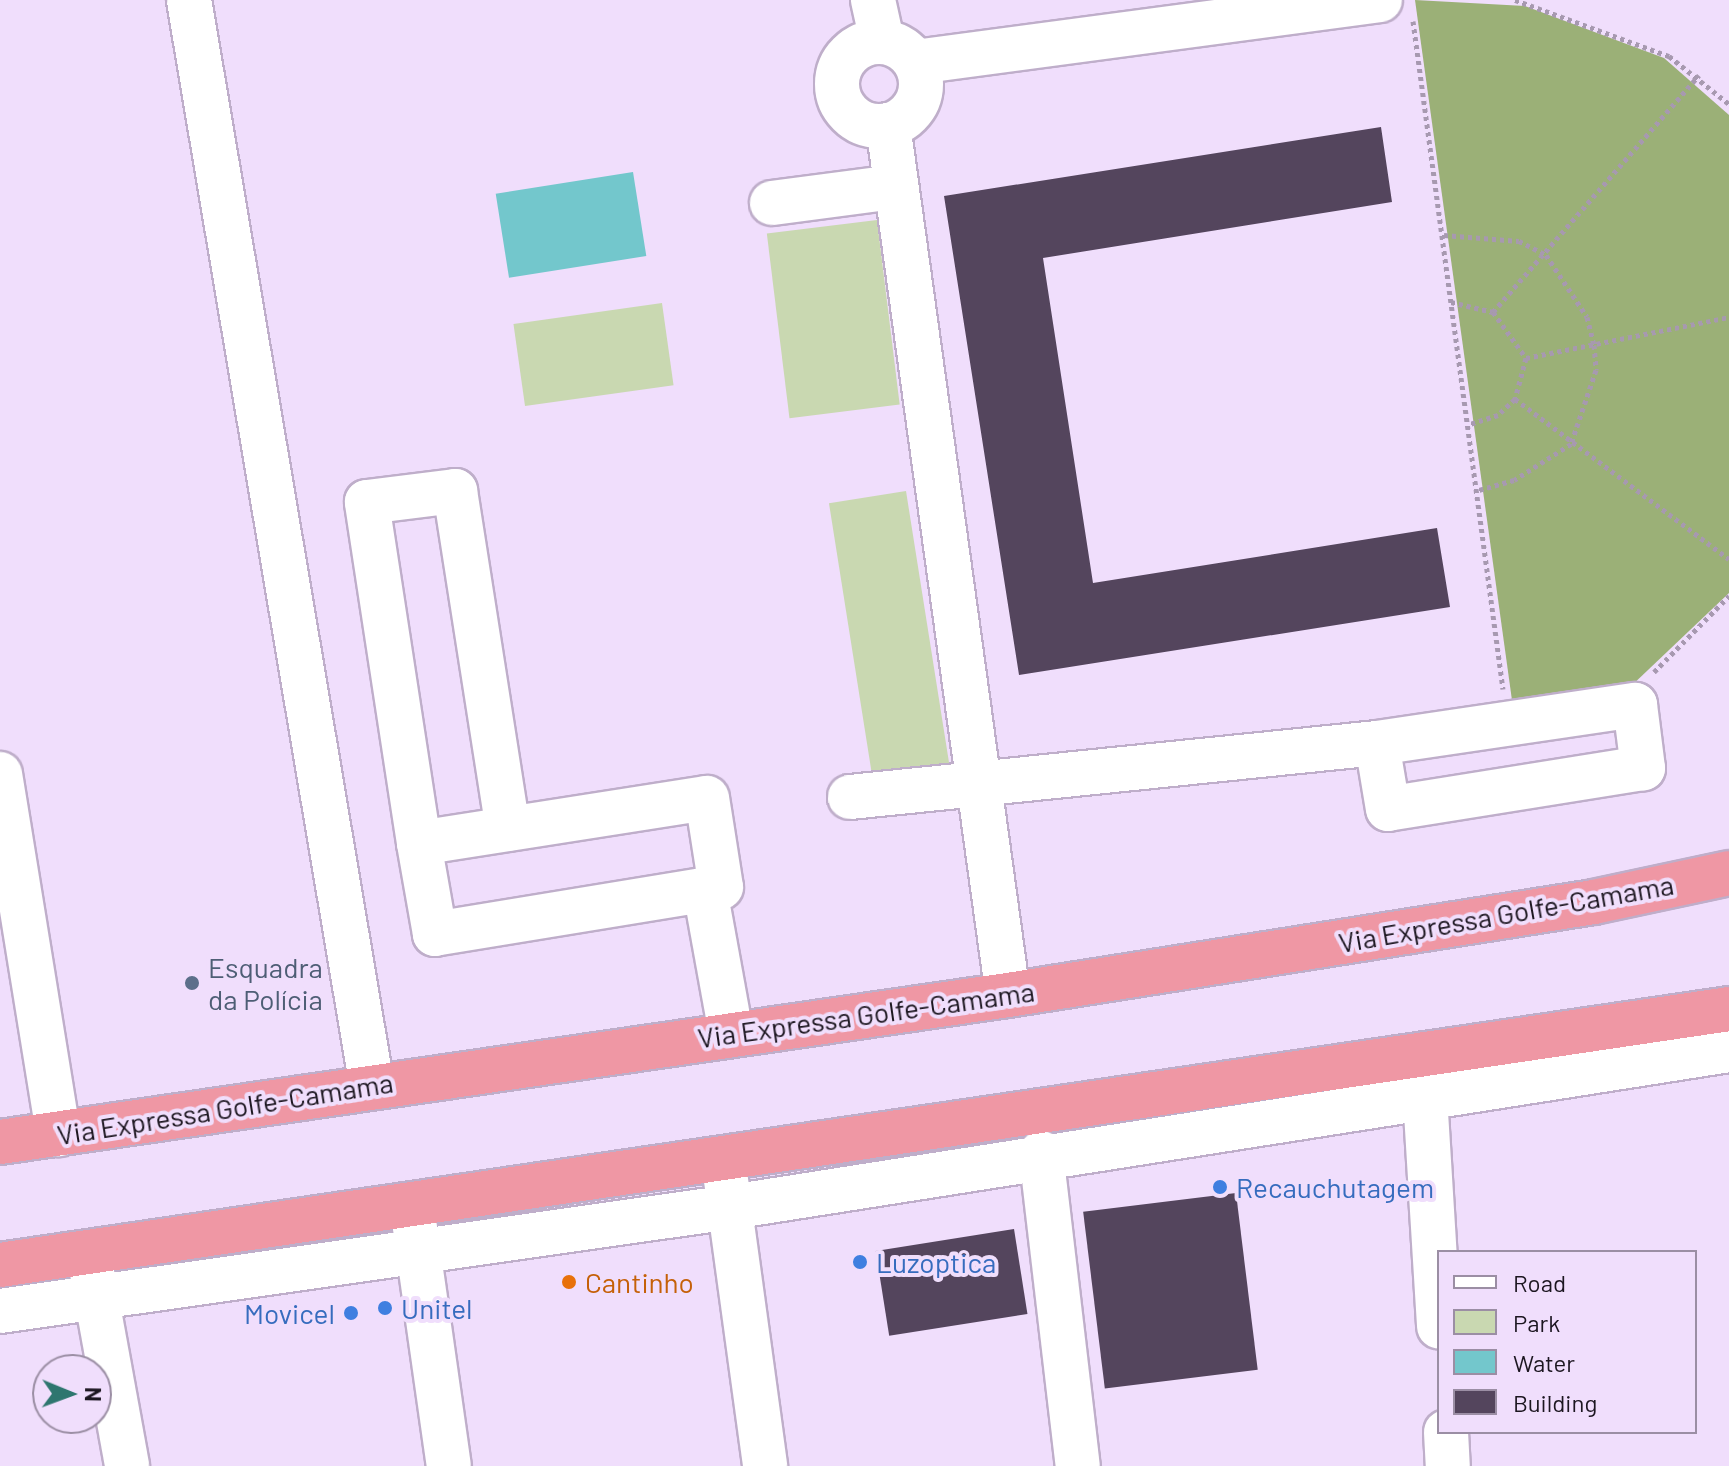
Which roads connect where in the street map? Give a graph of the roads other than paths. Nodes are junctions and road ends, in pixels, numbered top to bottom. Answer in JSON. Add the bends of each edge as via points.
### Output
{"nodes":[{"id":1,"x":189,"y":0,"type":"edge"},
{"id":2,"x":1254,"y":6,"type":"edge"},
{"id":3,"x":1396,"y":8,"type":"edge"},
{"id":4,"x":890,"y":34,"type":"edge"},
{"id":5,"x":888,"y":125,"type":"junction"},
{"id":6,"x":893,"y":187,"type":"junction"},
{"id":7,"x":772,"y":203,"type":"dead end"},
{"id":8,"x":1377,"y":743,"type":"junction"},
{"id":9,"x":0,"y":774,"type":"edge"},
{"id":10,"x":976,"y":784,"type":"junction"},
{"id":11,"x":850,"y":797,"type":"dead end"},
{"id":12,"x":508,"y":829,"type":"junction"},
{"id":13,"x":419,"y":843,"type":"junction"},
{"id":14,"x":1729,"y":873,"type":"edge"},
{"id":15,"x":705,"y":890,"type":"junction"},
{"id":16,"x":1008,"y":995,"type":"junction"},
{"id":17,"x":1729,"y":1009,"type":"edge"},
{"id":18,"x":731,"y":1033,"type":"junction"},
{"id":19,"x":1729,"y":1050,"type":"edge"},
{"id":20,"x":372,"y":1086,"type":"junction"},
{"id":21,"x":1425,"y":1096,"type":"junction"},
{"id":22,"x":58,"y":1134,"type":"junction"},
{"id":23,"x":0,"y":1142,"type":"edge"},
{"id":24,"x":1041,"y":1153,"type":"junction"},
{"id":25,"x":723,"y":1154,"type":"junction"},
{"id":26,"x":411,"y":1203,"type":"junction"},
{"id":27,"x":731,"y":1207,"type":"junction"},
{"id":28,"x":417,"y":1250,"type":"junction"},
{"id":29,"x":0,"y":1265,"type":"edge"},
{"id":30,"x":92,"y":1274,"type":"junction"},
{"id":31,"x":1437,"y":1294,"type":"edge"},
{"id":32,"x":0,"y":1311,"type":"edge"},
{"id":33,"x":1446,"y":1434,"type":"edge"},
{"id":34,"x":127,"y":1466,"type":"edge"},
{"id":35,"x":449,"y":1466,"type":"edge"},
{"id":36,"x":765,"y":1466,"type":"edge"},
{"id":37,"x":1078,"y":1466,"type":"edge"},
{"id":38,"x":1448,"y":1466,"type":"edge"}],
"edges":[{"from":1,"to":20,"type":"street"},
{"from":2,"to":3,"type":"street"},
{"from":2,"to":4,"type":"street"},
{"from":4,"to":5,"type":"street","via":[[918,101]]},
{"from":4,"to":5,"type":"street","via":[[844,59],[837,87],[848,113]]},
{"from":5,"to":6,"type":"street"},
{"from":6,"to":7,"type":"street"},
{"from":6,"to":10,"type":"street"},
{"from":8,"to":8,"type":"street","via":[[1635,705],[1643,768],[1388,809]]},
{"from":8,"to":10,"type":"street"},
{"from":9,"to":22,"type":"street"},
{"from":10,"to":11,"type":"street"},
{"from":10,"to":16,"type":"street"},
{"from":12,"to":13,"type":"street"},
{"from":12,"to":13,"type":"street","via":[[455,491],[367,502]]},
{"from":12,"to":15,"type":"street","via":[[707,798],[721,887]]},
{"from":13,"to":15,"type":"street","via":[[435,934]]},
{"from":14,"to":16,"type":"highway","name":"Via Expressa Golfe-Camama","via":[[1594,902]]},
{"from":15,"to":18,"type":"street"},
{"from":16,"to":18,"type":"highway","name":"Via Expressa Golfe-Camama"},
{"from":17,"to":25,"type":"highway"},
{"from":18,"to":20,"type":"highway","name":"Via Expressa Golfe-Camama"},
{"from":19,"to":21,"type":"street"},
{"from":20,"to":22,"type":"highway","name":"Via Expressa Golfe-Camama"},
{"from":21,"to":24,"type":"street"},
{"from":21,"to":31,"type":"street"},
{"from":22,"to":23,"type":"highway","name":"Via Expressa Golfe-Camama"},
{"from":24,"to":27,"type":"street"},
{"from":24,"to":37,"type":"street"},
{"from":25,"to":26,"type":"highway"},
{"from":25,"to":27,"type":"street"},
{"from":26,"to":28,"type":"street"},
{"from":26,"to":30,"type":"highway"},
{"from":27,"to":28,"type":"street"},
{"from":27,"to":36,"type":"street"},
{"from":28,"to":30,"type":"street"},
{"from":28,"to":35,"type":"street"},
{"from":29,"to":30,"type":"highway"},
{"from":30,"to":32,"type":"street"},
{"from":30,"to":34,"type":"street"},
{"from":33,"to":38,"type":"street"}]}
